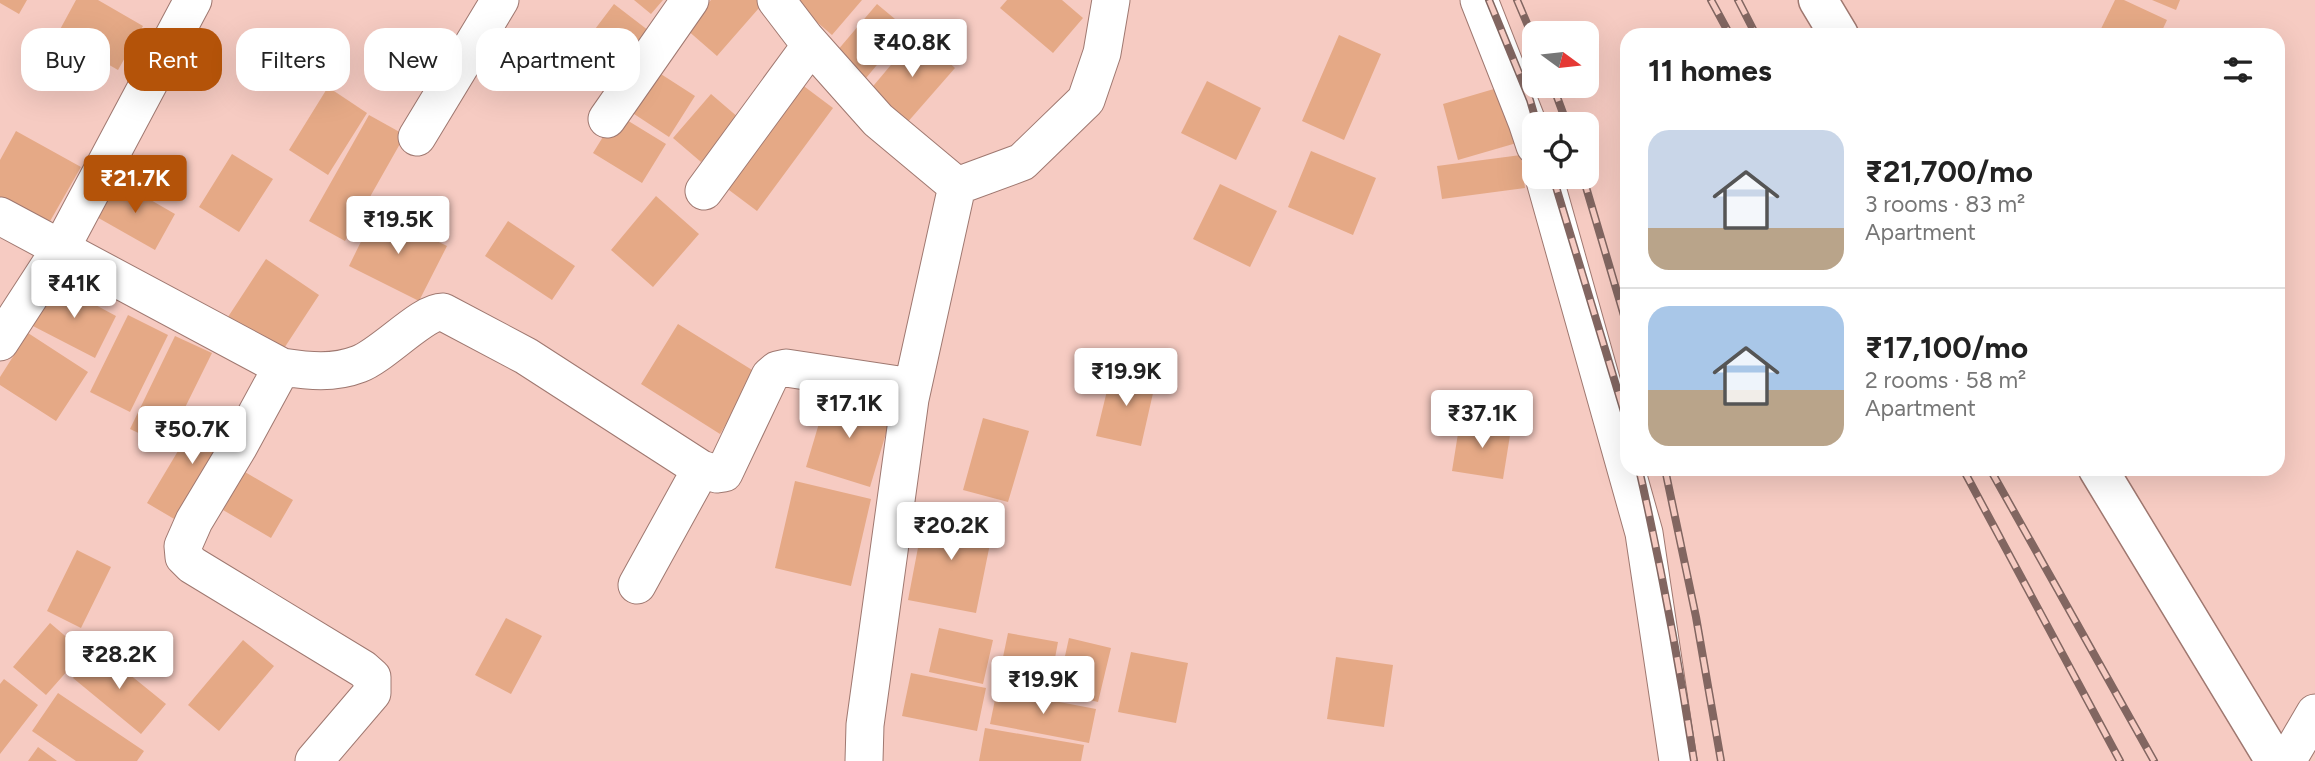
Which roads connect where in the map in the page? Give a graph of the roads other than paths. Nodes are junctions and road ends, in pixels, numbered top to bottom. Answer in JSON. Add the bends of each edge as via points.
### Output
{"nodes":[{"id":1,"x":193,"y":0,"type":"edge"},
{"id":2,"x":500,"y":0,"type":"edge"},
{"id":3,"x":690,"y":0,"type":"edge"},
{"id":4,"x":776,"y":0,"type":"edge"},
{"id":5,"x":1479,"y":0,"type":"edge"},
{"id":6,"x":1109,"y":2,"type":"edge"},
{"id":7,"x":811,"y":45,"type":"junction"},
{"id":8,"x":1524,"y":112,"type":"edge"},
{"id":9,"x":607,"y":119,"type":"dead end"},
{"id":10,"x":417,"y":137,"type":"dead end"},
{"id":11,"x":957,"y":187,"type":"junction"},
{"id":12,"x":1547,"y":189,"type":"edge"},
{"id":13,"x":705,"y":191,"type":"dead end"},
{"id":14,"x":0,"y":216,"type":"edge"},
{"id":15,"x":61,"y":248,"type":"junction"},
{"id":16,"x":0,"y":342,"type":"edge"},
{"id":17,"x":282,"y":368,"type":"junction"},
{"id":18,"x":912,"y":387,"type":"junction"},
{"id":19,"x":1620,"y":448,"type":"edge"},
{"id":20,"x":701,"y":469,"type":"junction"},
{"id":21,"x":1628,"y":476,"type":"edge"},
{"id":22,"x":2102,"y":476,"type":"edge"},
{"id":23,"x":637,"y":585,"type":"dead end"},
{"id":24,"x":2315,"y":713,"type":"edge"},
{"id":25,"x":314,"y":761,"type":"edge"},
{"id":26,"x":864,"y":761,"type":"edge"},
{"id":27,"x":1678,"y":761,"type":"edge"},
{"id":28,"x":2275,"y":761,"type":"edge"},
{"id":29,"x":2287,"y":761,"type":"edge"}],
"edges":[{"from":1,"to":15,"type":"street"},
{"from":2,"to":10,"type":"street"},
{"from":3,"to":9,"type":"street"},
{"from":4,"to":7,"type":"street"},
{"from":5,"to":8,"type":"street"},
{"from":6,"to":11,"type":"street","via":[[1102,53],[1086,100],[1022,162]]},
{"from":7,"to":11,"type":"street","via":[[878,120]]},
{"from":7,"to":13,"type":"street"},
{"from":11,"to":18,"type":"street"},
{"from":12,"to":19,"type":"street"},
{"from":14,"to":15,"type":"street"},
{"from":15,"to":16,"type":"street"},
{"from":15,"to":17,"type":"street"},
{"from":17,"to":20,"type":"street","via":[[317,373],[341,370],[385,350],[431,314],[443,312],[526,356]]},
{"from":17,"to":25,"type":"street","via":[[183,546],[184,557],[192,565],[372,677],[372,693]]},
{"from":18,"to":20,"type":"street","via":[[777,370],[724,473]]},
{"from":18,"to":26,"type":"street","via":[[865,725]]},
{"from":20,"to":23,"type":"street"},
{"from":21,"to":27,"type":"street","via":[[1644,533]]},
{"from":22,"to":28,"type":"street"},
{"from":24,"to":29,"type":"street"}]}
